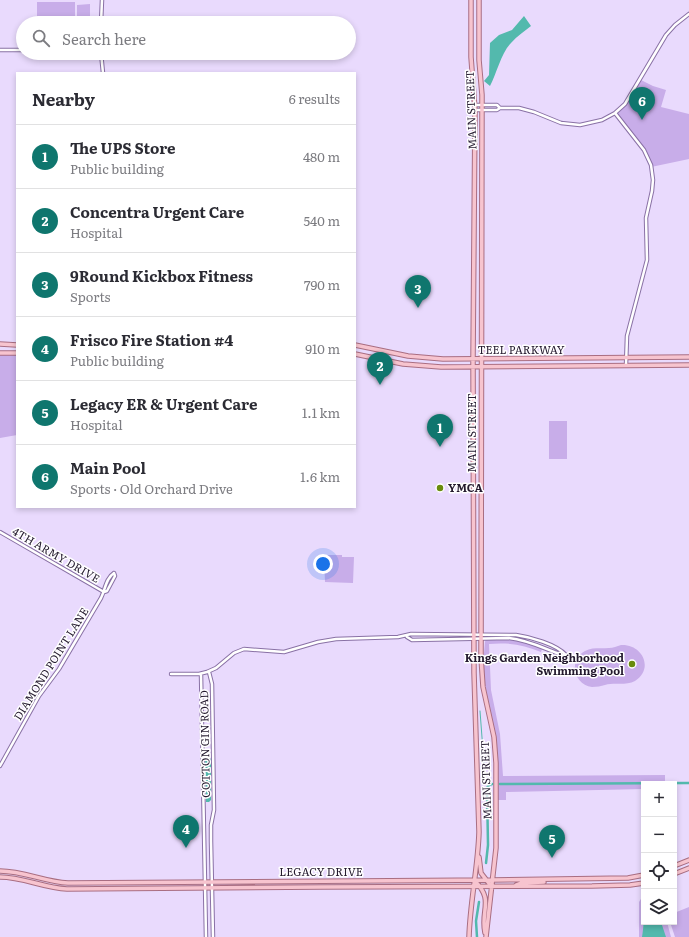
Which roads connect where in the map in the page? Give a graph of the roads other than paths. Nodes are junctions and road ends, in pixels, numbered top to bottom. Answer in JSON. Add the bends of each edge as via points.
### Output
{"nodes":[{"id":1,"x":102,"y":0,"type":"edge"},
{"id":2,"x":471,"y":0,"type":"edge"},
{"id":3,"x":479,"y":0,"type":"edge"},
{"id":4,"x":689,"y":14,"type":"edge"},
{"id":5,"x":101,"y":16,"type":"edge"},
{"id":6,"x":0,"y":50,"type":"edge"},
{"id":7,"x":16,"y":50,"type":"edge"},
{"id":8,"x":102,"y":60,"type":"edge"},
{"id":9,"x":103,"y":72,"type":"edge"},
{"id":10,"x":475,"y":105,"type":"junction"},
{"id":11,"x":482,"y":108,"type":"junction"},
{"id":12,"x":475,"y":110,"type":"junction"},
{"id":13,"x":615,"y":113,"type":"junction"},
{"id":14,"x":474,"y":252,"type":"junction"},
{"id":15,"x":481,"y":252,"type":"junction"},
{"id":16,"x":482,"y":300,"type":"junction"},
{"id":17,"x":474,"y":301,"type":"junction"},
{"id":18,"x":0,"y":344,"type":"edge"},
{"id":19,"x":16,"y":345,"type":"edge"},
{"id":20,"x":356,"y":345,"type":"edge"},
{"id":21,"x":0,"y":353,"type":"edge"},
{"id":22,"x":16,"y":353,"type":"edge"},
{"id":23,"x":386,"y":353,"type":"junction"},
{"id":24,"x":356,"y":354,"type":"edge"},
{"id":25,"x":626,"y":357,"type":"junction"},
{"id":26,"x":689,"y":357,"type":"edge"},
{"id":27,"x":425,"y":358,"type":"junction"},
{"id":28,"x":572,"y":358,"type":"junction"},
{"id":29,"x":473,"y":359,"type":"junction"},
{"id":30,"x":482,"y":359,"type":"junction"},
{"id":31,"x":385,"y":361,"type":"junction"},
{"id":32,"x":572,"y":365,"type":"junction"},
{"id":33,"x":626,"y":365,"type":"junction"},
{"id":34,"x":689,"y":365,"type":"edge"},
{"id":35,"x":482,"y":366,"type":"junction"},
{"id":36,"x":424,"y":367,"type":"junction"},
{"id":37,"x":474,"y":367,"type":"junction"},
{"id":38,"x":474,"y":417,"type":"junction"},
{"id":39,"x":481,"y":418,"type":"junction"},
{"id":40,"x":0,"y":532,"type":"edge"},
{"id":41,"x":474,"y":584,"type":"junction"},
{"id":42,"x":481,"y":584,"type":"junction"},
{"id":43,"x":104,"y":592,"type":"junction"},
{"id":44,"x":437,"y":634,"type":"junction"},
{"id":45,"x":406,"y":636,"type":"junction"},
{"id":46,"x":481,"y":636,"type":"junction"},
{"id":47,"x":474,"y":637,"type":"junction"},
{"id":48,"x":437,"y":639,"type":"junction"},
{"id":49,"x":575,"y":659,"type":"dead end"},
{"id":50,"x":209,"y":672,"type":"junction"},
{"id":51,"x":171,"y":674,"type":"dead end"},
{"id":52,"x":201,"y":674,"type":"junction"},
{"id":53,"x":0,"y":766,"type":"edge"},
{"id":54,"x":479,"y":832,"type":"junction"},
{"id":55,"x":205,"y":841,"type":"junction"},
{"id":56,"x":211,"y":841,"type":"junction"},
{"id":57,"x":205,"y":856,"type":"junction"},
{"id":58,"x":211,"y":856,"type":"junction"},
{"id":59,"x":689,"y":860,"type":"edge"},
{"id":60,"x":677,"y":865,"type":"edge"},
{"id":61,"x":689,"y":868,"type":"edge"},
{"id":62,"x":0,"y":871,"type":"edge"},
{"id":63,"x":677,"y":873,"type":"edge"},
{"id":64,"x":641,"y":876,"type":"edge"},
{"id":65,"x":0,"y":877,"type":"edge"},
{"id":66,"x":592,"y":878,"type":"junction"},
{"id":67,"x":424,"y":880,"type":"junction"},
{"id":68,"x":474,"y":880,"type":"junction"},
{"id":69,"x":486,"y":880,"type":"junction"},
{"id":70,"x":492,"y":880,"type":"junction"},
{"id":71,"x":275,"y":881,"type":"junction"},
{"id":72,"x":322,"y":881,"type":"junction"},
{"id":73,"x":372,"y":881,"type":"junction"},
{"id":74,"x":205,"y":882,"type":"junction"},
{"id":75,"x":211,"y":882,"type":"junction"},
{"id":76,"x":544,"y":882,"type":"junction"},
{"id":77,"x":641,"y":883,"type":"edge"},
{"id":78,"x":481,"y":886,"type":"junction"},
{"id":79,"x":491,"y":886,"type":"junction"},
{"id":80,"x":592,"y":886,"type":"junction"},
{"id":81,"x":276,"y":887,"type":"junction"},
{"id":82,"x":322,"y":887,"type":"junction"},
{"id":83,"x":372,"y":887,"type":"junction"},
{"id":84,"x":424,"y":887,"type":"junction"},
{"id":85,"x":473,"y":887,"type":"junction"},
{"id":86,"x":205,"y":888,"type":"junction"},
{"id":87,"x":212,"y":888,"type":"junction"},
{"id":88,"x":486,"y":936,"type":"edge"},
{"id":89,"x":206,"y":937,"type":"edge"},
{"id":90,"x":213,"y":937,"type":"edge"},
{"id":91,"x":469,"y":937,"type":"edge"}],
"edges":[{"from":1,"to":5,"type":"street"},
{"from":2,"to":10,"type":"main road","name":"MAIN STREET","via":[[471,57]]},
{"from":3,"to":11,"type":"main road","name":"MAIN STREET","via":[[478,60]]},
{"from":4,"to":13,"type":"street","via":[[666,35],[625,104]]},
{"from":6,"to":7,"type":"street"},
{"from":8,"to":9,"type":"street"},
{"from":10,"to":11,"type":"street"},
{"from":10,"to":12,"type":"main road","name":"MAIN STREET"},
{"from":11,"to":12,"type":"street"},
{"from":11,"to":13,"type":"street","via":[[519,108],[573,125],[596,122]]},
{"from":11,"to":15,"type":"main road","name":"MAIN STREET"},
{"from":12,"to":14,"type":"main road","name":"MAIN STREET"},
{"from":13,"to":25,"type":"street","via":[[644,150],[654,180],[646,218],[647,260],[627,336]]},
{"from":14,"to":15,"type":"main road"},
{"from":14,"to":17,"type":"main road","name":"MAIN STREET"},
{"from":15,"to":16,"type":"main road","name":"MAIN STREET"},
{"from":16,"to":17,"type":"main road"},
{"from":16,"to":30,"type":"main road","name":"MAIN STREET"},
{"from":17,"to":29,"type":"main road","name":"MAIN STREET"},
{"from":18,"to":19,"type":"main road"},
{"from":20,"to":23,"type":"main road","name":"TEEL PARKWAY"},
{"from":21,"to":22,"type":"main road"},
{"from":23,"to":27,"type":"main road","name":"TEEL PARKWAY"},
{"from":23,"to":31,"type":"main road"},
{"from":24,"to":31,"type":"main road","name":"TEEL PARKWAY"},
{"from":25,"to":26,"type":"main road","name":"TEEL PARKWAY"},
{"from":25,"to":28,"type":"main road","name":"TEEL PARKWAY"},
{"from":25,"to":33,"type":"street"},
{"from":27,"to":29,"type":"main road","name":"TEEL PARKWAY"},
{"from":27,"to":36,"type":"main road"},
{"from":28,"to":30,"type":"main road","name":"TEEL PARKWAY"},
{"from":28,"to":32,"type":"main road"},
{"from":29,"to":30,"type":"main road","name":"TEEL PARKWAY"},
{"from":29,"to":37,"type":"main road","name":"MAIN STREET"},
{"from":30,"to":35,"type":"main road","name":"MAIN STREET"},
{"from":31,"to":36,"type":"main road","name":"TEEL PARKWAY"},
{"from":32,"to":33,"type":"main road","name":"TEEL PARKWAY"},
{"from":32,"to":35,"type":"main road","name":"TEEL PARKWAY"},
{"from":33,"to":34,"type":"main road","name":"TEEL PARKWAY"},
{"from":35,"to":37,"type":"main road","name":"TEEL PARKWAY"},
{"from":35,"to":39,"type":"main road","name":"MAIN STREET"},
{"from":36,"to":37,"type":"main road","name":"TEEL PARKWAY"},
{"from":37,"to":38,"type":"main road","name":"MAIN STREET"},
{"from":38,"to":39,"type":"main road"},
{"from":38,"to":41,"type":"main road","name":"MAIN STREET"},
{"from":39,"to":42,"type":"main road","name":"MAIN STREET"},
{"from":40,"to":43,"type":"street","name":"4TH ARMY DRIVE"},
{"from":41,"to":42,"type":"main road"},
{"from":41,"to":47,"type":"main road","name":"MAIN STREET"},
{"from":42,"to":46,"type":"main road","name":"MAIN STREET"},
{"from":43,"to":43,"type":"street","name":"DIAMOND POINT LANE","via":[[115,576],[114,573],[104,589]]},
{"from":43,"to":53,"type":"street","name":"DIAMOND POINT LANE","via":[[59,669],[39,696]]},
{"from":44,"to":45,"type":"street"},
{"from":44,"to":47,"type":"street"},
{"from":44,"to":48,"type":"street"},
{"from":45,"to":48,"type":"street","via":[[412,640]]},
{"from":45,"to":50,"type":"street","via":[[336,639],[284,652],[244,650],[234,653]]},
{"from":46,"to":47,"type":"street"},
{"from":46,"to":49,"type":"street","via":[[520,639]]},
{"from":46,"to":70,"type":"main road","name":"MAIN STREET","via":[[483,687],[494,738],[496,763],[496,833]]},
{"from":47,"to":48,"type":"street"},
{"from":47,"to":54,"type":"main road","name":"MAIN STREET"},
{"from":50,"to":52,"type":"street"},
{"from":50,"to":56,"type":"street","name":"COTTON GIN ROAD","via":[[213,698],[214,810]]},
{"from":51,"to":52,"type":"street"},
{"from":52,"to":55,"type":"street","name":"COTTON GIN ROAD","via":[[202,803]]},
{"from":54,"to":68,"type":"main road","name":"MAIN STREET"},
{"from":54,"to":69,"type":"main road","via":[[480,869]]},
{"from":55,"to":56,"type":"street"},
{"from":55,"to":57,"type":"street","name":"COTTON GIN ROAD"},
{"from":56,"to":58,"type":"street","name":"COTTON GIN ROAD"},
{"from":57,"to":58,"type":"street"},
{"from":57,"to":74,"type":"street","name":"COTTON GIN ROAD"},
{"from":58,"to":75,"type":"street","name":"COTTON GIN ROAD"},
{"from":59,"to":60,"type":"main road"},
{"from":61,"to":63,"type":"main road"},
{"from":62,"to":74,"type":"main road","name":"LEGACY DRIVE","via":[[22,873],[63,883]]},
{"from":64,"to":66,"type":"main road","name":"LEGACY DRIVE"},
{"from":65,"to":86,"type":"main road","name":"LEGACY DRIVE","via":[[62,889]]},
{"from":66,"to":76,"type":"main road","name":"LEGACY DRIVE"},
{"from":66,"to":80,"type":"main road"},
{"from":67,"to":68,"type":"main road","name":"LEGACY DRIVE"},
{"from":67,"to":73,"type":"main road","name":"LEGACY DRIVE"},
{"from":67,"to":84,"type":"main road"},
{"from":68,"to":69,"type":"main road","name":"LEGACY DRIVE"},
{"from":68,"to":78,"type":"main road"},
{"from":68,"to":85,"type":"main road","name":"MAIN STREET"},
{"from":69,"to":70,"type":"main road","name":"LEGACY DRIVE"},
{"from":69,"to":79,"type":"main road"},
{"from":70,"to":76,"type":"main road","name":"LEGACY DRIVE"},
{"from":70,"to":79,"type":"main road","name":"MAIN STREET"},
{"from":71,"to":72,"type":"main road","name":"LEGACY DRIVE"},
{"from":71,"to":75,"type":"main road","name":"LEGACY DRIVE"},
{"from":71,"to":81,"type":"main road"},
{"from":72,"to":73,"type":"main road","name":"LEGACY DRIVE"},
{"from":72,"to":82,"type":"main road"},
{"from":73,"to":83,"type":"main road"},
{"from":74,"to":75,"type":"main road","name":"LEGACY DRIVE"},
{"from":74,"to":86,"type":"street","name":"COTTON GIN ROAD"},
{"from":75,"to":87,"type":"street","name":"COTTON GIN ROAD"},
{"from":76,"to":79,"type":"main road","name":"LEGACY DRIVE"},
{"from":76,"to":80,"type":"main road","name":"LEGACY DRIVE"},
{"from":77,"to":80,"type":"main road","name":"LEGACY DRIVE"},
{"from":78,"to":79,"type":"main road","name":"LEGACY DRIVE"},
{"from":78,"to":85,"type":"main road","name":"LEGACY DRIVE"},
{"from":78,"to":88,"type":"main road","via":[[486,897]]},
{"from":79,"to":88,"type":"main road","name":"MAIN STREET"},
{"from":81,"to":82,"type":"main road","name":"LEGACY DRIVE"},
{"from":81,"to":87,"type":"main road","name":"LEGACY DRIVE"},
{"from":82,"to":83,"type":"main road","name":"LEGACY DRIVE"},
{"from":83,"to":84,"type":"main road","name":"LEGACY DRIVE"},
{"from":84,"to":85,"type":"main road","name":"LEGACY DRIVE"},
{"from":85,"to":91,"type":"main road","name":"MAIN STREET"},
{"from":86,"to":87,"type":"main road","name":"LEGACY DRIVE"},
{"from":86,"to":89,"type":"street","name":"COTTON GIN ROAD"},
{"from":87,"to":90,"type":"street","name":"COTTON GIN ROAD"}]}
